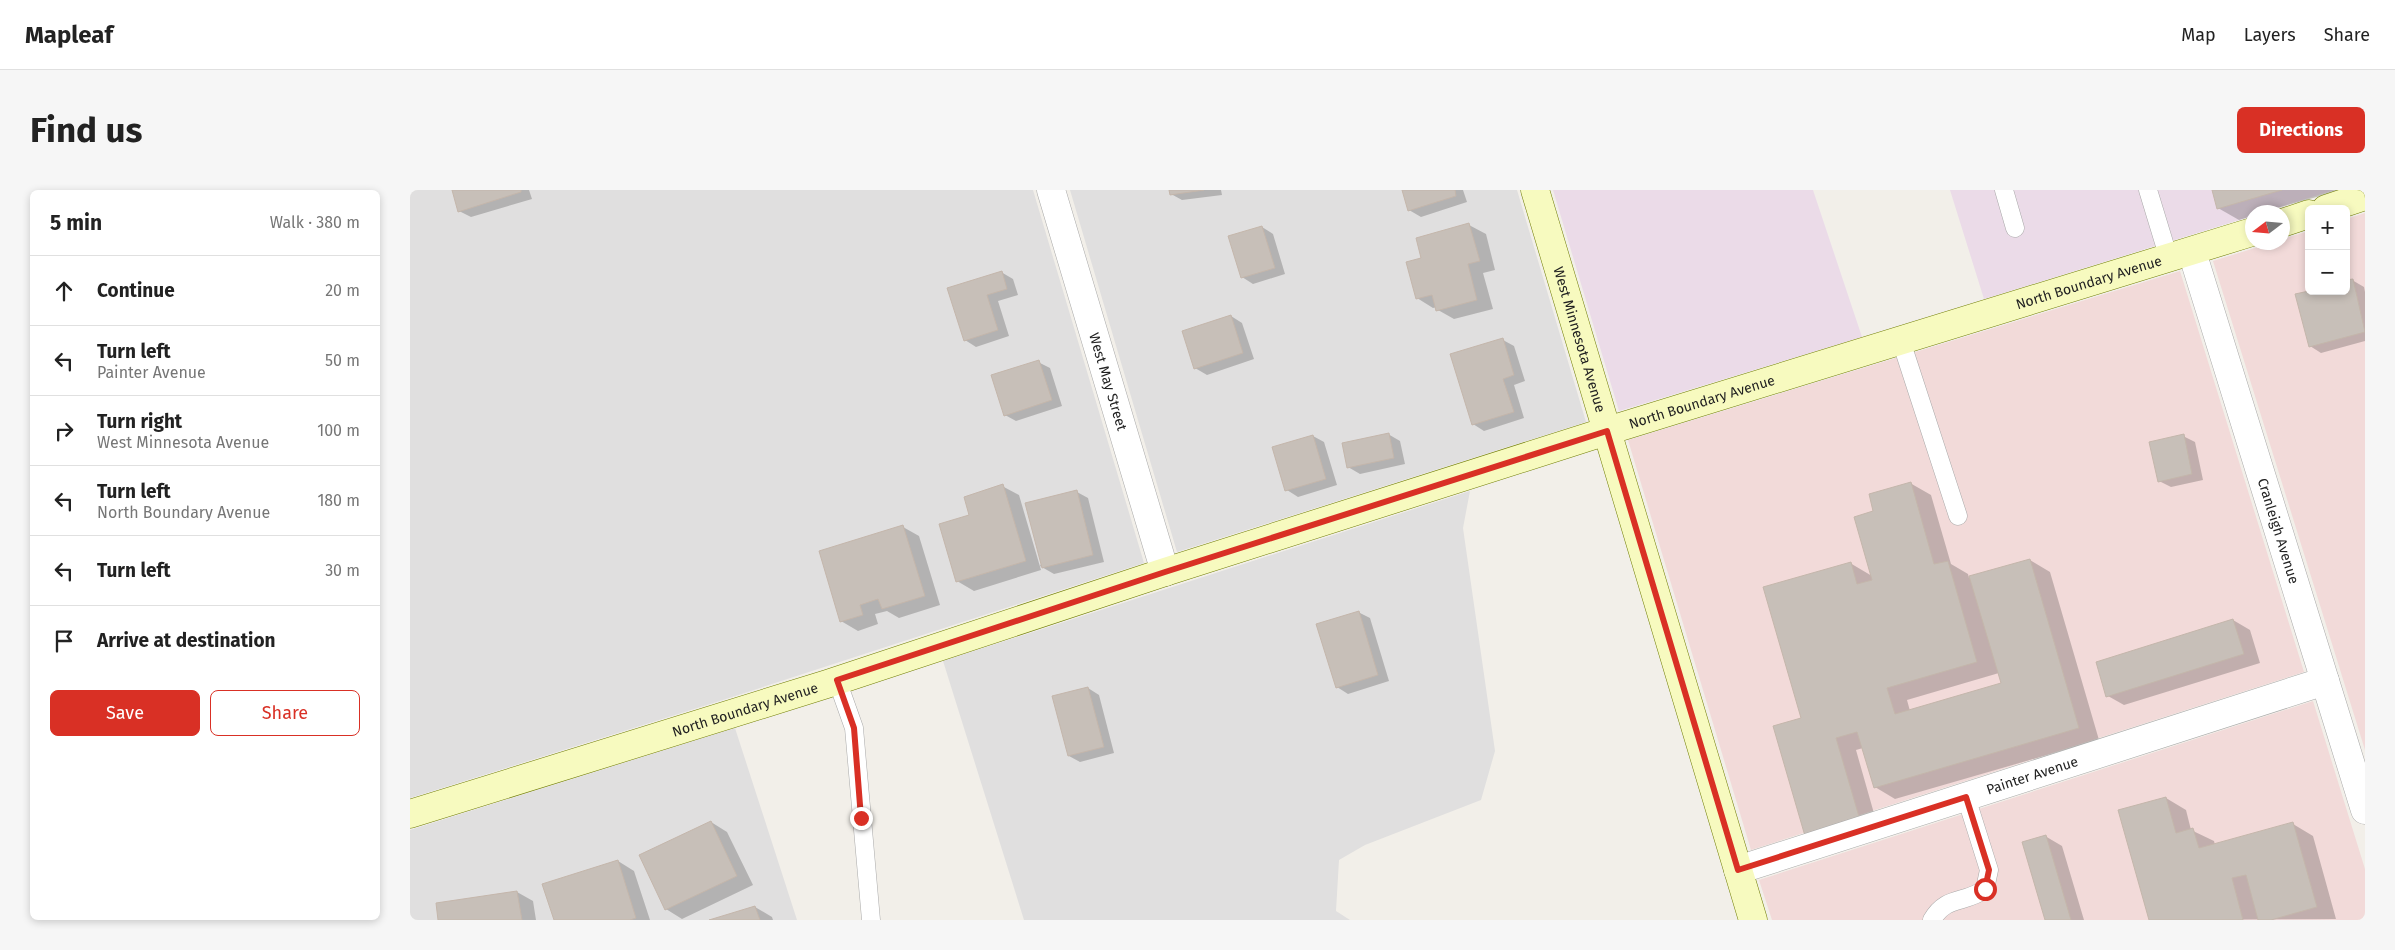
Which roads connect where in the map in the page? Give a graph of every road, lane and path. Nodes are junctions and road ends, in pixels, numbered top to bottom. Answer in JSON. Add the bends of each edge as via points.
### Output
{"nodes":[{"id":1,"x":1052,"y":190,"type":"edge"},
{"id":2,"x":1535,"y":190,"type":"edge"},
{"id":3,"x":2004,"y":190,"type":"edge"},
{"id":4,"x":2148,"y":190,"type":"edge"},
{"id":5,"x":2365,"y":196,"type":"edge"},
{"id":6,"x":2338,"y":205,"type":"edge"},
{"id":7,"x":2305,"y":215,"type":"edge"},
{"id":8,"x":2290,"y":220,"type":"edge"},
{"id":9,"x":2014,"y":228,"type":"dead end"},
{"id":10,"x":2245,"y":234,"type":"edge"},
{"id":11,"x":2180,"y":255,"type":"junction"},
{"id":12,"x":1901,"y":341,"type":"junction"},
{"id":13,"x":1607,"y":431,"type":"junction"},
{"id":14,"x":1958,"y":516,"type":"dead end"},
{"id":15,"x":1165,"y":572,"type":"junction"},
{"id":16,"x":837,"y":680,"type":"junction"},
{"id":17,"x":2325,"y":681,"type":"junction"},
{"id":18,"x":1966,"y":797,"type":"junction"},
{"id":19,"x":2365,"y":810,"type":"edge"},
{"id":20,"x":410,"y":814,"type":"edge"},
{"id":21,"x":1738,"y":870,"type":"junction"},
{"id":22,"x":871,"y":920,"type":"edge"},
{"id":23,"x":1753,"y":920,"type":"edge"},
{"id":24,"x":1932,"y":920,"type":"edge"}],
"edges":[{"from":1,"to":15,"type":"street","name":"West May Street"},
{"from":2,"to":13,"type":"street","name":"West Minnesota Avenue"},
{"from":3,"to":9,"type":"lane"},
{"from":4,"to":11,"type":"lane"},
{"from":5,"to":6,"type":"street"},
{"from":7,"to":8,"type":"street"},
{"from":10,"to":11,"type":"street","name":"North Boundary Avenue"},
{"from":11,"to":12,"type":"street","name":"North Boundary Avenue"},
{"from":11,"to":17,"type":"street","name":"Cranleigh Avenue"},
{"from":12,"to":13,"type":"street","name":"North Boundary Avenue"},
{"from":12,"to":14,"type":"lane"},
{"from":13,"to":15,"type":"street","name":"North Boundary Avenue"},
{"from":13,"to":21,"type":"street","name":"West Minnesota Avenue"},
{"from":15,"to":16,"type":"street","name":"North Boundary Avenue"},
{"from":16,"to":20,"type":"street","name":"North Boundary Avenue"},
{"from":16,"to":22,"type":"lane","via":[[854,728]]},
{"from":17,"to":18,"type":"street","name":"Painter Avenue"},
{"from":17,"to":19,"type":"street","name":"Cranleigh Avenue"},
{"from":18,"to":21,"type":"street","name":"Painter Avenue"},
{"from":18,"to":24,"type":"lane","via":[[1989,870],[1985,889],[1974,897],[1938,908]]},
{"from":21,"to":23,"type":"street","name":"West Minnesota Avenue"}]}
